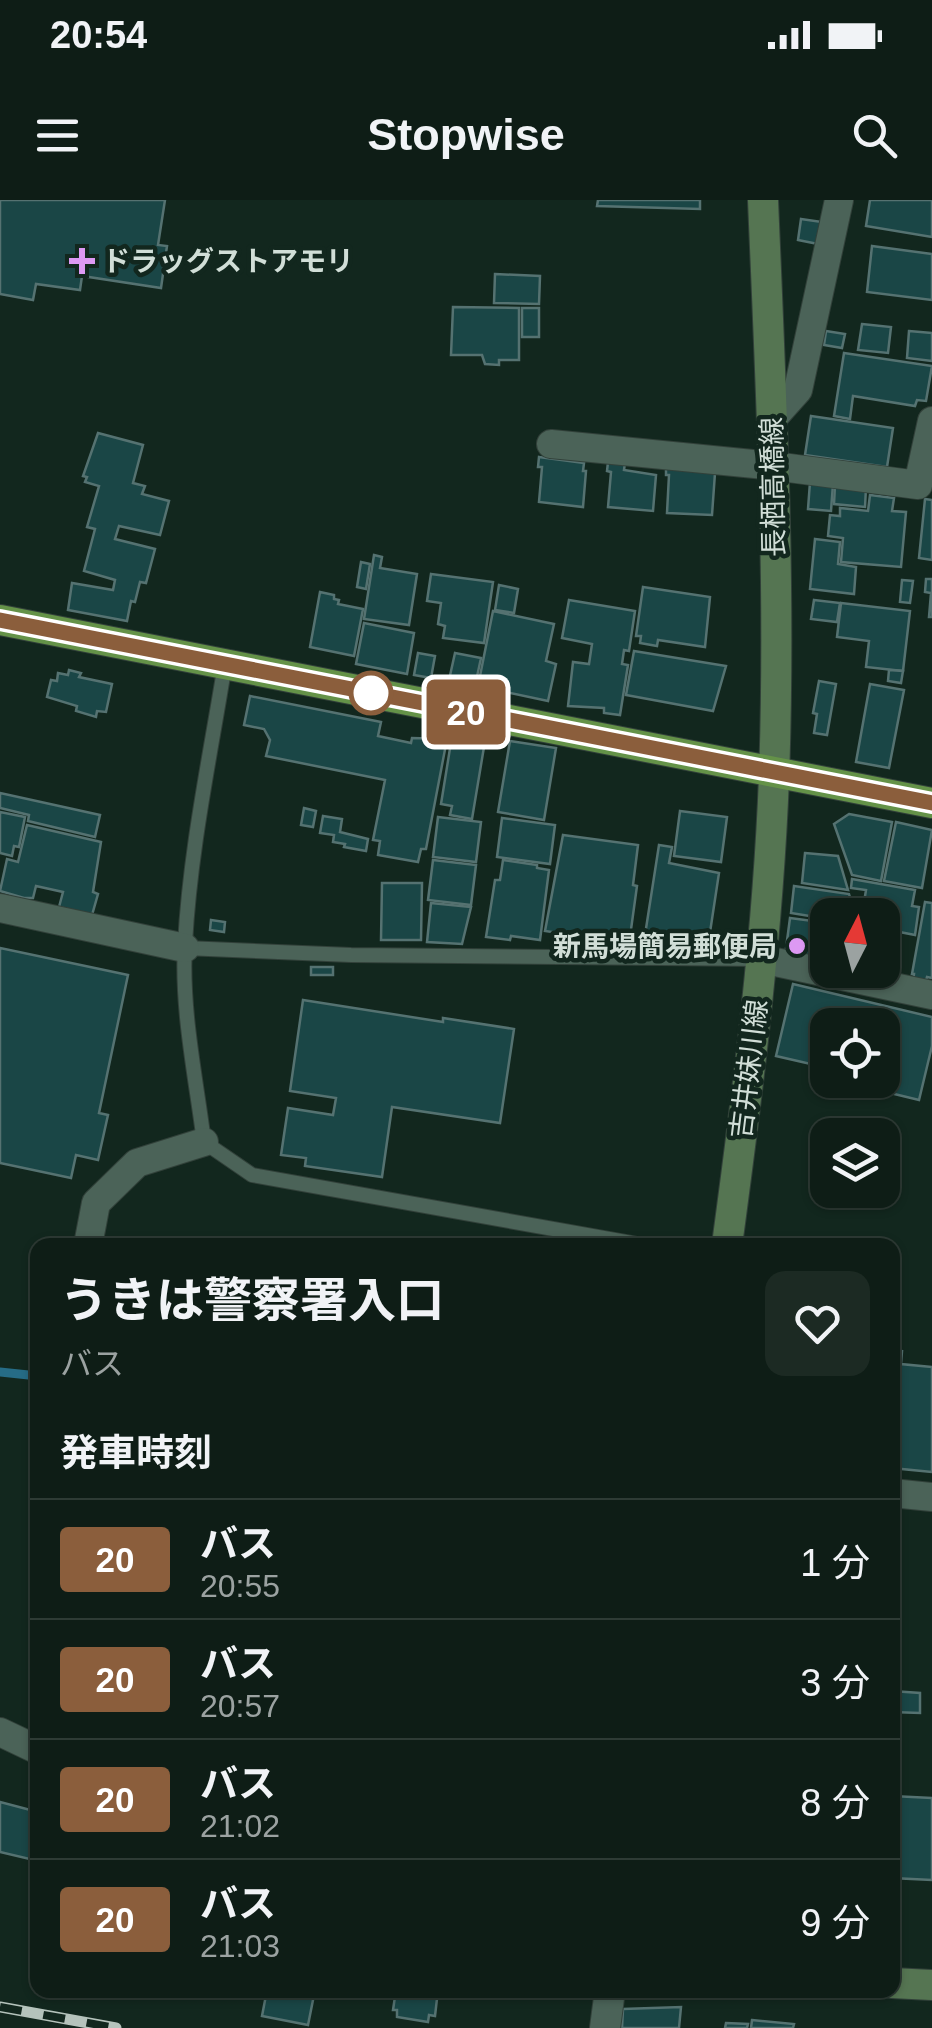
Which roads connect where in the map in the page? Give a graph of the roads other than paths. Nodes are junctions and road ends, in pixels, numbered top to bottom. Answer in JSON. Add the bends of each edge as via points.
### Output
{"nodes":[{"id":1,"x":763,"y":200,"type":"edge"},
{"id":2,"x":839,"y":200,"type":"edge"},
{"id":3,"x":772,"y":419,"type":"junction"},
{"id":4,"x":932,"y":423,"type":"edge"},
{"id":5,"x":550,"y":444,"type":"dead end"},
{"id":6,"x":774,"y":466,"type":"junction"},
{"id":7,"x":0,"y":620,"type":"edge"},
{"id":8,"x":225,"y":664,"type":"junction"},
{"id":9,"x":774,"y":774,"type":"junction"},
{"id":10,"x":932,"y":803,"type":"edge"},
{"id":11,"x":0,"y":908,"type":"edge"},
{"id":12,"x":184,"y":948,"type":"junction"},
{"id":13,"x":761,"y":959,"type":"junction"},
{"id":14,"x":932,"y":995,"type":"edge"},
{"id":15,"x":204,"y":1142,"type":"junction"},
{"id":16,"x":89,"y":1238,"type":"edge"},
{"id":17,"x":604,"y":1238,"type":"edge"},
{"id":18,"x":728,"y":1238,"type":"edge"},
{"id":19,"x":900,"y":1494,"type":"edge"},
{"id":20,"x":932,"y":1496,"type":"edge"},
{"id":21,"x":0,"y":1732,"type":"edge"},
{"id":22,"x":30,"y":1746,"type":"edge"},
{"id":23,"x":900,"y":1983,"type":"edge"},
{"id":24,"x":932,"y":1985,"type":"edge"},
{"id":25,"x":609,"y":1998,"type":"edge"},
{"id":26,"x":605,"y":2028,"type":"edge"}],
"edges":[{"from":1,"to":3,"type":"main road","name":"長栖高橋線"},
{"from":2,"to":3,"type":"street","via":[[798,390]]},
{"from":3,"to":6,"type":"main road","name":"長栖高橋線"},
{"from":4,"to":6,"type":"street","via":[[918,485]]},
{"from":5,"to":6,"type":"street"},
{"from":6,"to":9,"type":"main road","name":"長栖高橋線"},
{"from":7,"to":8,"type":"highway"},
{"from":8,"to":9,"type":"highway"},
{"from":8,"to":12,"type":"lane"},
{"from":9,"to":10,"type":"highway"},
{"from":9,"to":13,"type":"main road","name":"吉井妹川線"},
{"from":11,"to":12,"type":"street"},
{"from":12,"to":13,"type":"lane"},
{"from":12,"to":15,"type":"lane"},
{"from":13,"to":14,"type":"street"},
{"from":13,"to":18,"type":"main road","name":"吉井妹川線"},
{"from":15,"to":16,"type":"street","via":[[137,1163],[96,1204]]},
{"from":15,"to":17,"type":"lane","via":[[252,1175]]},
{"from":19,"to":20,"type":"street"},
{"from":21,"to":22,"type":"street"},
{"from":23,"to":24,"type":"main road"},
{"from":25,"to":26,"type":"street"}]}
